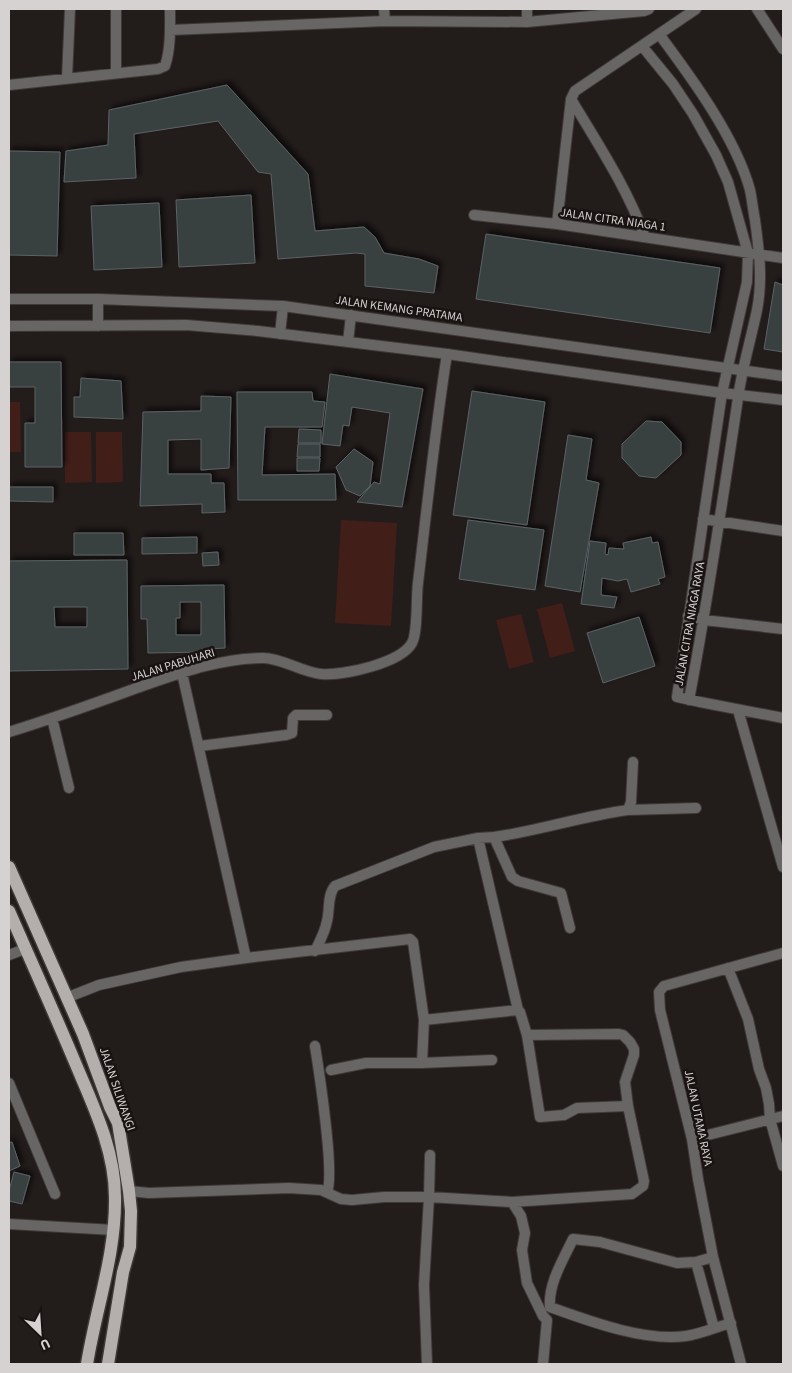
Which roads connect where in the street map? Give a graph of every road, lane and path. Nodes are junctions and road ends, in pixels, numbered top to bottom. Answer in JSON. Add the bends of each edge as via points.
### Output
{"nodes":[{"id":1,"x":70,"y":9,"type":"edge"},
{"id":2,"x":116,"y":9,"type":"edge"},
{"id":3,"x":170,"y":9,"type":"edge"},
{"id":4,"x":384,"y":9,"type":"edge"},
{"id":5,"x":527,"y":9,"type":"edge"},
{"id":6,"x":649,"y":9,"type":"edge"},
{"id":7,"x":696,"y":9,"type":"edge"},
{"id":8,"x":757,"y":9,"type":"edge"},
{"id":9,"x":385,"y":21,"type":"junction"},
{"id":10,"x":527,"y":22,"type":"junction"},
{"id":11,"x":170,"y":30,"type":"junction"},
{"id":12,"x":659,"y":34,"type":"junction"},
{"id":13,"x":642,"y":46,"type":"junction"},
{"id":14,"x":783,"y":49,"type":"edge"},
{"id":15,"x":116,"y":73,"type":"junction"},
{"id":16,"x":67,"y":78,"type":"junction"},
{"id":17,"x":9,"y":85,"type":"edge"},
{"id":18,"x":571,"y":100,"type":"junction"},
{"id":19,"x":474,"y":215,"type":"dead end"},
{"id":20,"x":556,"y":224,"type":"junction"},
{"id":21,"x":645,"y":237,"type":"junction"},
{"id":22,"x":748,"y":253,"type":"junction"},
{"id":23,"x":760,"y":254,"type":"junction"},
{"id":24,"x":783,"y":258,"type":"edge"},
{"id":25,"x":9,"y":299,"type":"edge"},
{"id":26,"x":98,"y":299,"type":"junction"},
{"id":27,"x":283,"y":306,"type":"junction"},
{"id":28,"x":351,"y":314,"type":"junction"},
{"id":29,"x":9,"y":326,"type":"edge"},
{"id":30,"x":98,"y":326,"type":"junction"},
{"id":31,"x":280,"y":334,"type":"junction"},
{"id":32,"x":348,"y":342,"type":"junction"},
{"id":33,"x":447,"y":354,"type":"junction"},
{"id":34,"x":727,"y":368,"type":"junction"},
{"id":35,"x":743,"y":370,"type":"junction"},
{"id":36,"x":783,"y":376,"type":"edge"},
{"id":37,"x":722,"y":393,"type":"junction"},
{"id":38,"x":738,"y":395,"type":"junction"},
{"id":39,"x":783,"y":400,"type":"edge"},
{"id":40,"x":703,"y":519,"type":"junction"},
{"id":41,"x":720,"y":521,"type":"junction"},
{"id":42,"x":783,"y":531,"type":"edge"},
{"id":43,"x":688,"y":616,"type":"junction"},
{"id":44,"x":704,"y":620,"type":"junction"},
{"id":45,"x":783,"y":628,"type":"edge"},
{"id":46,"x":182,"y":673,"type":"junction"},
{"id":47,"x":689,"y":700,"type":"junction"},
{"id":48,"x":738,"y":710,"type":"junction"},
{"id":49,"x":327,"y":715,"type":"dead end"},
{"id":50,"x":52,"y":718,"type":"junction"},
{"id":51,"x":783,"y":718,"type":"edge"},
{"id":52,"x":9,"y":732,"type":"edge"},
{"id":53,"x":200,"y":746,"type":"junction"},
{"id":54,"x":633,"y":762,"type":"dead end"},
{"id":55,"x":69,"y":788,"type":"dead end"},
{"id":56,"x":696,"y":808,"type":"dead end"},
{"id":57,"x":628,"y":810,"type":"junction"},
{"id":58,"x":494,"y":837,"type":"junction"},
{"id":59,"x":478,"y":838,"type":"junction"},
{"id":60,"x":9,"y":867,"type":"edge"},
{"id":61,"x":783,"y":867,"type":"edge"},
{"id":62,"x":9,"y":911,"type":"edge"},
{"id":63,"x":570,"y":928,"type":"dead end"},
{"id":64,"x":25,"y":949,"type":"junction"},
{"id":65,"x":315,"y":951,"type":"junction"},
{"id":66,"x":783,"y":953,"type":"edge"},
{"id":67,"x":9,"y":955,"type":"edge"},
{"id":68,"x":246,"y":958,"type":"junction"},
{"id":69,"x":728,"y":968,"type":"junction"},
{"id":70,"x":66,"y":998,"type":"junction"},
{"id":71,"x":518,"y":1010,"type":"junction"},
{"id":72,"x":424,"y":1020,"type":"junction"},
{"id":73,"x":527,"y":1035,"type":"junction"},
{"id":74,"x":315,"y":1046,"type":"dead end"},
{"id":75,"x":492,"y":1060,"type":"dead end"},
{"id":76,"x":422,"y":1063,"type":"junction"},
{"id":77,"x":331,"y":1070,"type":"dead end"},
{"id":78,"x":9,"y":1083,"type":"edge"},
{"id":79,"x":628,"y":1106,"type":"junction"},
{"id":80,"x":783,"y":1116,"type":"edge"},
{"id":81,"x":770,"y":1119,"type":"junction"},
{"id":82,"x":692,"y":1139,"type":"junction"},
{"id":83,"x":430,"y":1155,"type":"dead end"},
{"id":84,"x":783,"y":1166,"type":"edge"},
{"id":85,"x":129,"y":1191,"type":"junction"},
{"id":86,"x":327,"y":1192,"type":"junction"},
{"id":87,"x":55,"y":1194,"type":"dead end"},
{"id":88,"x":429,"y":1197,"type":"junction"},
{"id":89,"x":512,"y":1202,"type":"junction"},
{"id":90,"x":9,"y":1224,"type":"edge"},
{"id":91,"x":114,"y":1230,"type":"junction"},
{"id":92,"x":713,"y":1257,"type":"junction"},
{"id":93,"x":696,"y":1262,"type":"junction"},
{"id":94,"x":731,"y":1323,"type":"junction"},
{"id":95,"x":714,"y":1328,"type":"junction"},
{"id":96,"x":88,"y":1364,"type":"edge"},
{"id":97,"x":108,"y":1364,"type":"edge"},
{"id":98,"x":427,"y":1364,"type":"edge"},
{"id":99,"x":543,"y":1364,"type":"edge"},
{"id":100,"x":740,"y":1364,"type":"edge"}],
"edges":[{"from":1,"to":16,"type":"street"},
{"from":2,"to":15,"type":"street"},
{"from":3,"to":11,"type":"street"},
{"from":4,"to":9,"type":"street"},
{"from":5,"to":10,"type":"street"},
{"from":6,"to":10,"type":"street"},
{"from":7,"to":12,"type":"street"},
{"from":8,"to":14,"type":"street"},
{"from":9,"to":10,"type":"street"},
{"from":9,"to":11,"type":"street"},
{"from":11,"to":15,"type":"street","via":[[165,66]]},
{"from":12,"to":13,"type":"street"},
{"from":12,"to":23,"type":"street","name":"JALAN CITRA NIAGA RAYA","via":[[686,71],[736,155],[750,191]]},
{"from":13,"to":18,"type":"street","via":[[575,91]]},
{"from":13,"to":22,"type":"street","name":"JALAN CITRA NIAGA RAYA","via":[[673,84],[716,155],[728,182]]},
{"from":15,"to":16,"type":"street"},
{"from":16,"to":17,"type":"street"},
{"from":18,"to":20,"type":"street"},
{"from":18,"to":21,"type":"street","via":[[622,185]]},
{"from":19,"to":20,"type":"street","name":"JALAN CITRA NIAGA 1"},
{"from":20,"to":21,"type":"street","name":"JALAN CITRA NIAGA 1"},
{"from":21,"to":22,"type":"street","name":"JALAN CITRA NIAGA 1"},
{"from":22,"to":23,"type":"street","name":"JALAN CITRA NIAGA 1"},
{"from":22,"to":34,"type":"street","name":"JALAN CITRA NIAGA RAYA","via":[[747,282]]},
{"from":23,"to":24,"type":"street","name":"JALAN CITRA NIAGA 1"},
{"from":23,"to":35,"type":"street","name":"JALAN CITRA NIAGA RAYA","via":[[758,309]]},
{"from":25,"to":26,"type":"street","name":"JALAN KEMANG PRATAMA"},
{"from":26,"to":27,"type":"street","name":"JALAN KEMANG PRATAMA"},
{"from":26,"to":30,"type":"street"},
{"from":27,"to":28,"type":"street","name":"JALAN KEMANG PRATAMA"},
{"from":27,"to":31,"type":"street"},
{"from":28,"to":32,"type":"street"},
{"from":28,"to":34,"type":"street","name":"JALAN KEMANG PRATAMA"},
{"from":29,"to":30,"type":"street"},
{"from":30,"to":31,"type":"street","via":[[186,325]]},
{"from":31,"to":32,"type":"street"},
{"from":32,"to":33,"type":"street"},
{"from":33,"to":37,"type":"street"},
{"from":33,"to":46,"type":"street","name":"JALAN PABUHARI","via":[[411,645],[404,653],[354,671],[322,674],[258,658]]},
{"from":34,"to":35,"type":"street","name":"JALAN KEMANG PRATAMA"},
{"from":34,"to":37,"type":"street","name":"JALAN CITRA NIAGA RAYA"},
{"from":35,"to":36,"type":"street","name":"JALAN KEMANG PRATAMA"},
{"from":35,"to":38,"type":"street","name":"JALAN CITRA NIAGA RAYA"},
{"from":37,"to":38,"type":"street"},
{"from":37,"to":40,"type":"street","name":"JALAN CITRA NIAGA RAYA"},
{"from":38,"to":39,"type":"street"},
{"from":38,"to":41,"type":"street","name":"JALAN CITRA NIAGA RAYA"},
{"from":40,"to":41,"type":"street"},
{"from":40,"to":43,"type":"street","name":"JALAN CITRA NIAGA RAYA"},
{"from":41,"to":42,"type":"street"},
{"from":41,"to":44,"type":"street","name":"JALAN CITRA NIAGA RAYA"},
{"from":43,"to":44,"type":"street"},
{"from":43,"to":47,"type":"street","name":"JALAN CITRA NIAGA RAYA","via":[[677,696]]},
{"from":44,"to":45,"type":"street"},
{"from":44,"to":47,"type":"street","name":"JALAN CITRA NIAGA RAYA"},
{"from":46,"to":50,"type":"street","name":"JALAN PABUHARI"},
{"from":46,"to":53,"type":"street"},
{"from":47,"to":48,"type":"street"},
{"from":48,"to":51,"type":"street"},
{"from":48,"to":61,"type":"street"},
{"from":49,"to":53,"type":"street","via":[[296,715],[292,734],[286,736]]},
{"from":50,"to":52,"type":"street","name":"JALAN PABUHARI"},
{"from":50,"to":55,"type":"street"},
{"from":53,"to":68,"type":"street"},
{"from":54,"to":57,"type":"street"},
{"from":56,"to":57,"type":"street"},
{"from":57,"to":58,"type":"street"},
{"from":58,"to":59,"type":"street"},
{"from":58,"to":63,"type":"street","via":[[512,877],[561,893]]},
{"from":59,"to":65,"type":"street","via":[[434,846],[335,886],[324,932]]},
{"from":59,"to":71,"type":"street"},
{"from":60,"to":70,"type":"main road","name":"JALAN SILIWANGI"},
{"from":62,"to":64,"type":"main road"},
{"from":64,"to":67,"type":"street"},
{"from":64,"to":91,"type":"main road","via":[[103,1130],[115,1181]]},
{"from":65,"to":68,"type":"street"},
{"from":65,"to":72,"type":"street","via":[[410,939]]},
{"from":66,"to":69,"type":"street"},
{"from":68,"to":70,"type":"street","via":[[132,976]]},
{"from":69,"to":81,"type":"street","via":[[749,1025],[766,1088]]},
{"from":69,"to":82,"type":"street","name":"JALAN UTAMA RAYA","via":[[664,986],[659,992],[658,1000]]},
{"from":70,"to":85,"type":"main road","name":"JALAN SILIWANGI","via":[[118,1123]]},
{"from":71,"to":72,"type":"street"},
{"from":71,"to":73,"type":"street"},
{"from":72,"to":76,"type":"street"},
{"from":73,"to":79,"type":"street","via":[[540,1116],[564,1115],[577,1108]]},
{"from":73,"to":79,"type":"street","via":[[623,1035],[634,1048],[625,1082]]},
{"from":74,"to":86,"type":"street","via":[[330,1180]]},
{"from":75,"to":76,"type":"street"},
{"from":76,"to":77,"type":"street","via":[[366,1063]]},
{"from":78,"to":87,"type":"street"},
{"from":79,"to":89,"type":"street","via":[[644,1180],[640,1189],[632,1194]]},
{"from":80,"to":81,"type":"street"},
{"from":81,"to":82,"type":"street"},
{"from":81,"to":84,"type":"street"},
{"from":82,"to":92,"type":"street","name":"JALAN UTAMA RAYA"},
{"from":83,"to":88,"type":"street"},
{"from":85,"to":86,"type":"street","via":[[158,1193],[289,1188]]},
{"from":85,"to":97,"type":"main road","name":"JALAN SILIWANGI","via":[[130,1247]]},
{"from":86,"to":88,"type":"street","via":[[341,1200]]},
{"from":88,"to":89,"type":"street"},
{"from":88,"to":98,"type":"street","via":[[424,1285]]},
{"from":89,"to":99,"type":"street","via":[[521,1216],[525,1232],[522,1250],[527,1283],[547,1320]]},
{"from":90,"to":91,"type":"street"},
{"from":91,"to":96,"type":"main road"},
{"from":92,"to":93,"type":"street"},
{"from":92,"to":94,"type":"street","name":"JALAN UTAMA RAYA"},
{"from":93,"to":95,"type":"street"},
{"from":93,"to":95,"type":"street","via":[[665,1261],[600,1242],[572,1239],[554,1280],[550,1307],[606,1326],[659,1336],[687,1336]]},
{"from":94,"to":95,"type":"street"},
{"from":94,"to":100,"type":"street","name":"JALAN UTAMA RAYA"}]}
